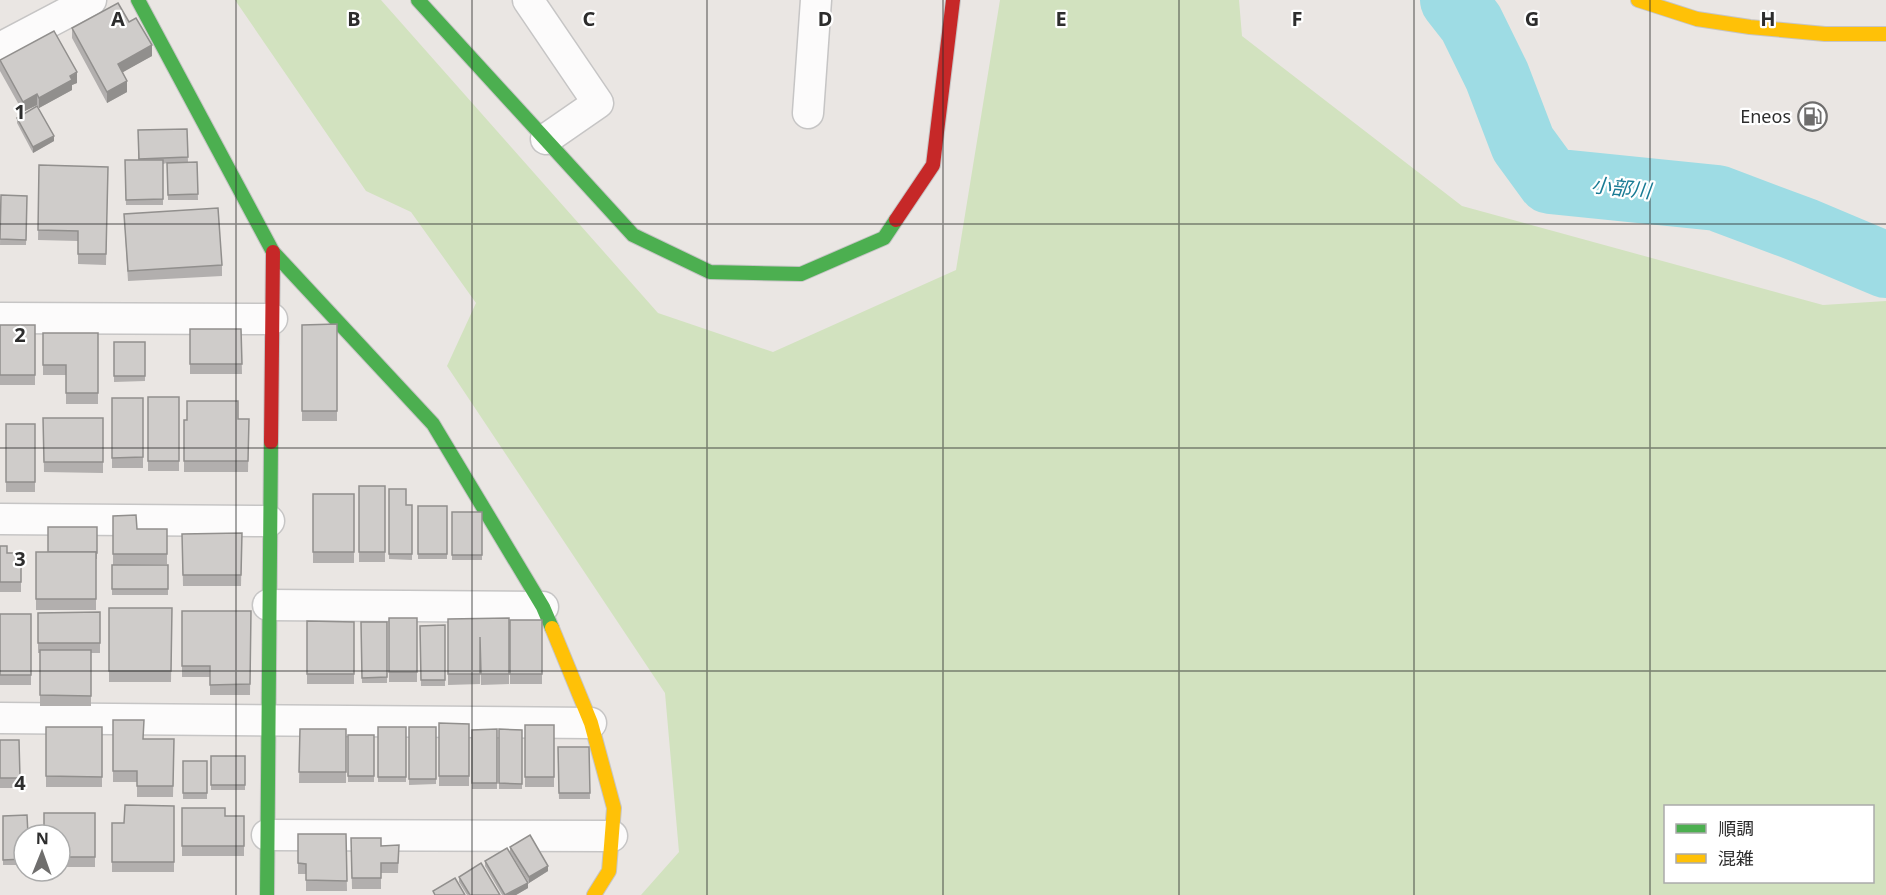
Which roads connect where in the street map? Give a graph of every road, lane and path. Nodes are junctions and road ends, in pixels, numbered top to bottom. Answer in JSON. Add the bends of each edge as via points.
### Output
{"nodes":[{"id":1,"x":91,"y":0,"type":"edge"},
{"id":2,"x":138,"y":0,"type":"edge"},
{"id":3,"x":418,"y":0,"type":"edge"},
{"id":4,"x":528,"y":0,"type":"edge"},
{"id":5,"x":816,"y":0,"type":"edge"},
{"id":6,"x":953,"y":0,"type":"edge"},
{"id":7,"x":1638,"y":0,"type":"edge"},
{"id":8,"x":1886,"y":34,"type":"edge"},
{"id":9,"x":0,"y":48,"type":"edge"},
{"id":10,"x":808,"y":113,"type":"dead end"},
{"id":11,"x":546,"y":139,"type":"junction"},
{"id":12,"x":273,"y":252,"type":"junction"},
{"id":13,"x":0,"y":318,"type":"edge"},
{"id":14,"x":272,"y":319,"type":"junction"},
{"id":15,"x":0,"y":519,"type":"edge"},
{"id":16,"x":269,"y":521,"type":"junction"},
{"id":17,"x":268,"y":605,"type":"junction"},
{"id":18,"x":543,"y":607,"type":"junction"},
{"id":19,"x":0,"y":718,"type":"edge"},
{"id":20,"x":267,"y":720,"type":"junction"},
{"id":21,"x":591,"y":723,"type":"junction"},
{"id":22,"x":267,"y":835,"type":"junction"},
{"id":23,"x":612,"y":836,"type":"junction"},
{"id":24,"x":267,"y":895,"type":"edge"},
{"id":25,"x":594,"y":895,"type":"edge"}],
"edges":[{"from":1,"to":9,"type":"street"},
{"from":2,"to":12,"type":"street"},
{"from":3,"to":11,"type":"street"},
{"from":4,"to":11,"type":"street","via":[[598,103]]},
{"from":5,"to":10,"type":"street"},
{"from":6,"to":11,"type":"street","via":[[933,165],[884,238],[801,274],[710,272],[633,235]]},
{"from":7,"to":8,"type":"street","via":[[1696,20],[1825,34]]},
{"from":12,"to":14,"type":"street"},
{"from":12,"to":18,"type":"street","via":[[433,424]]},
{"from":13,"to":14,"type":"street"},
{"from":14,"to":16,"type":"street"},
{"from":15,"to":16,"type":"street"},
{"from":16,"to":17,"type":"street"},
{"from":17,"to":18,"type":"street"},
{"from":17,"to":20,"type":"street"},
{"from":18,"to":21,"type":"street"},
{"from":19,"to":20,"type":"street"},
{"from":20,"to":21,"type":"street"},
{"from":20,"to":22,"type":"street"},
{"from":21,"to":23,"type":"street","via":[[614,807]]},
{"from":22,"to":23,"type":"street"},
{"from":22,"to":24,"type":"street"},
{"from":23,"to":25,"type":"street","via":[[609,871]]}]}
